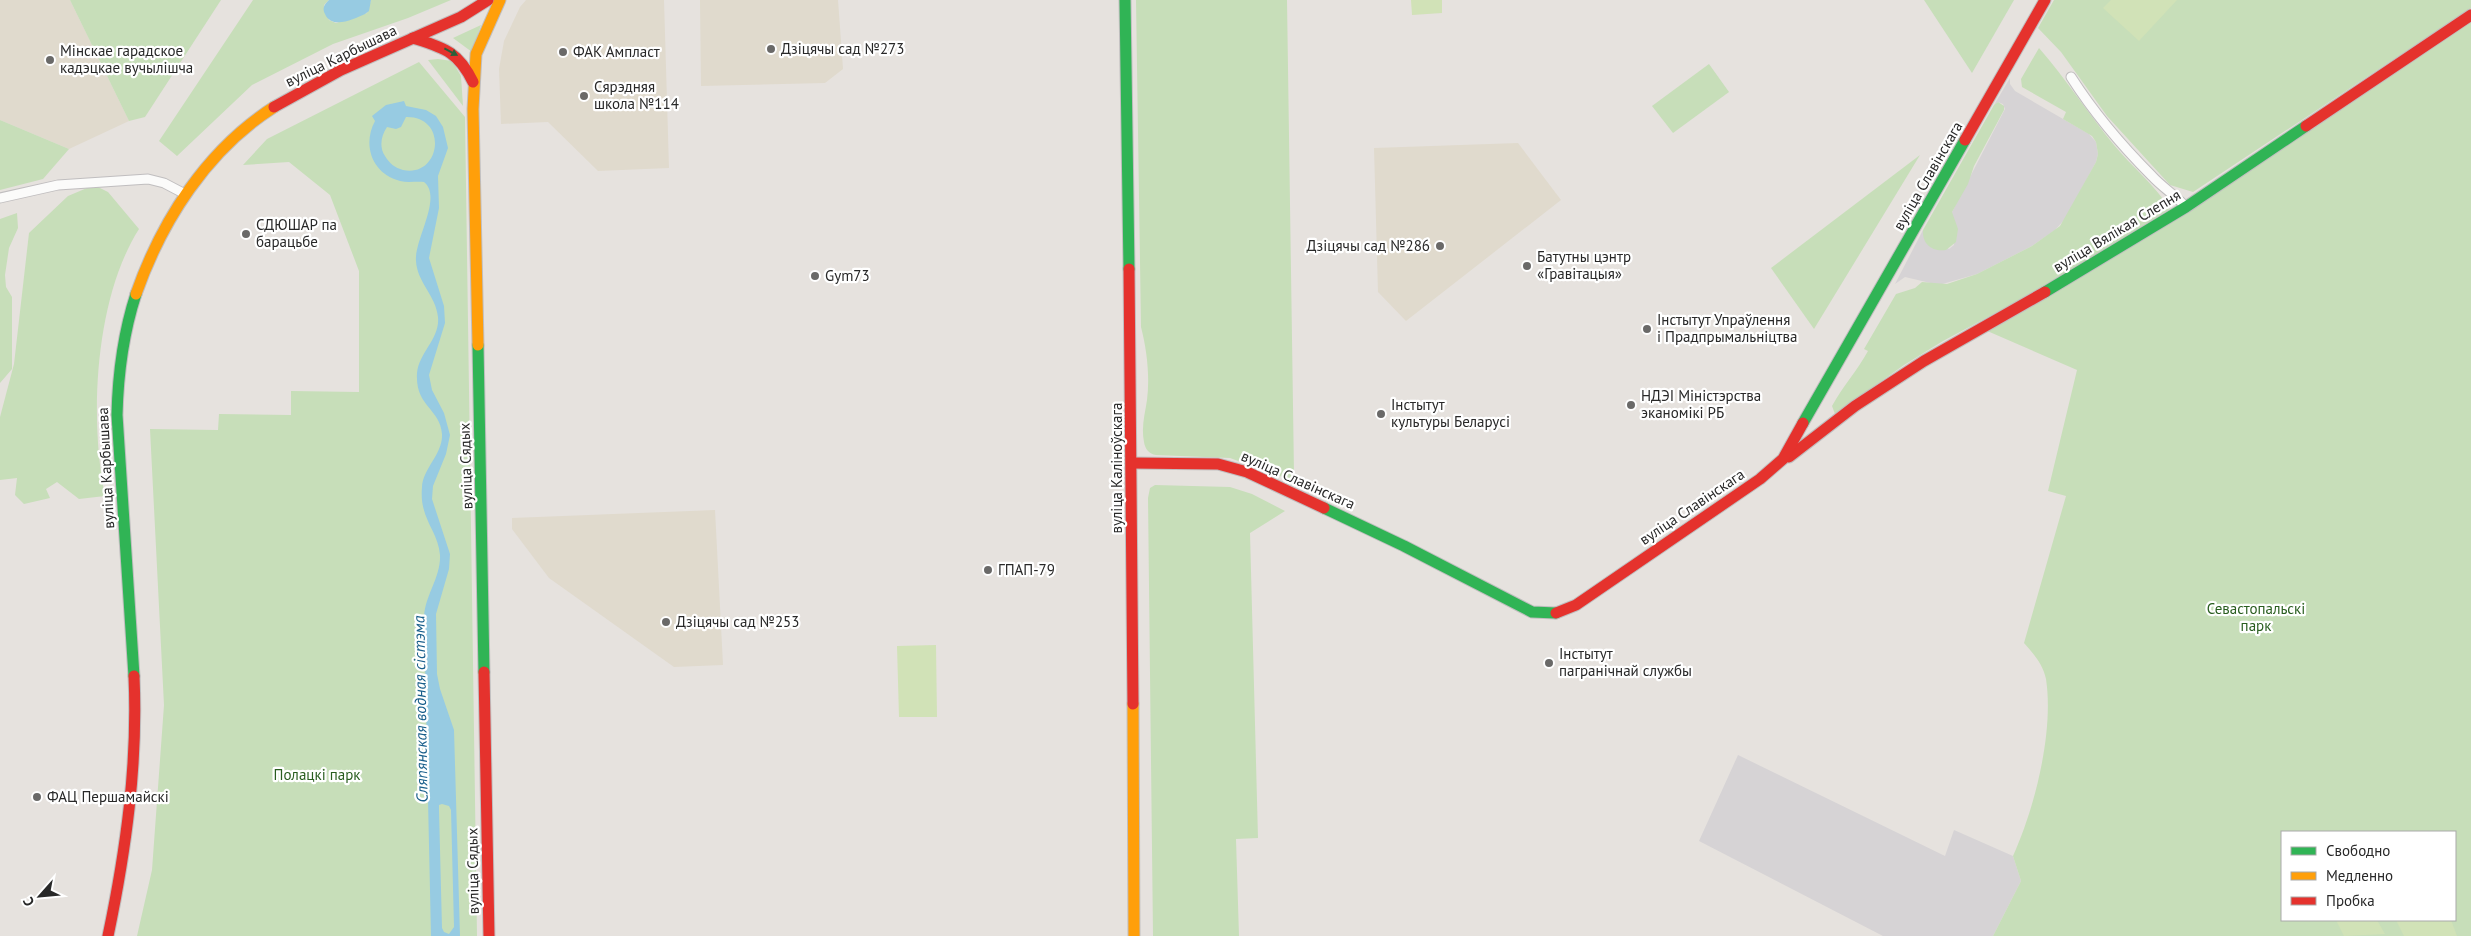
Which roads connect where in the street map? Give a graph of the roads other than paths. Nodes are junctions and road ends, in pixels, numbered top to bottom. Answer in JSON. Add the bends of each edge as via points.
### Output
{"nodes":[{"id":1,"x":488,"y":0,"type":"edge"},
{"id":2,"x":500,"y":0,"type":"edge"},
{"id":3,"x":1125,"y":0,"type":"edge"},
{"id":4,"x":2045,"y":0,"type":"edge"},
{"id":5,"x":2471,"y":15,"type":"edge"},
{"id":6,"x":413,"y":38,"type":"junction"},
{"id":7,"x":2071,"y":77,"type":"dead end"},
{"id":8,"x":474,"y":84,"type":"junction"},
{"id":9,"x":185,"y":194,"type":"junction"},
{"id":10,"x":0,"y":198,"type":"edge"},
{"id":11,"x":2186,"y":207,"type":"junction"},
{"id":12,"x":1811,"y":412,"type":"junction"},
{"id":13,"x":1829,"y":425,"type":"junction"},
{"id":14,"x":1132,"y":463,"type":"junction"},
{"id":15,"x":1775,"y":468,"type":"junction"},
{"id":16,"x":108,"y":936,"type":"edge"},
{"id":17,"x":489,"y":936,"type":"edge"},
{"id":18,"x":1134,"y":936,"type":"edge"}],
"edges":[{"from":1,"to":6,"type":"street","name":"вуліца Карбышава","via":[[456,20]]},
{"from":2,"to":8,"type":"street","name":"вуліца Сядых","via":[[476,54]]},
{"from":3,"to":14,"type":"street","name":"вуліца Каліноўскага"},
{"from":4,"to":12,"type":"street","name":"вуліца Славінскага"},
{"from":5,"to":11,"type":"street","name":"вуліца Вялікая Слепня"},
{"from":6,"to":8,"type":"street","one_way":true,"via":[[457,54]]},
{"from":6,"to":9,"type":"street","name":"вуліца Карбышава","via":[[305,88],[247,126],[214,157]]},
{"from":7,"to":11,"type":"street","via":[[2121,143]]},
{"from":8,"to":17,"type":"street","name":"вуліца Сядых"},
{"from":9,"to":10,"type":"street","via":[[164,183],[148,180],[58,185]]},
{"from":9,"to":16,"type":"street","name":"вуліца Карбышава","via":[[144,270],[129,316],[118,381],[117,439],[132,606],[134,720],[132,798]]},
{"from":11,"to":13,"type":"street","name":"вуліца Вялікая Слепня","via":[[1931,356]]},
{"from":12,"to":13,"type":"street"},
{"from":12,"to":15,"type":"street","name":"вуліца Славінскага"},
{"from":13,"to":15,"type":"street","name":"вуліца Вялікая Слепня"},
{"from":14,"to":15,"type":"street","name":"вуліца Славінскага","via":[[1218,464],[1247,472],[1404,546],[1524,608],[1544,614],[1563,611],[1581,602]]},
{"from":14,"to":18,"type":"street","name":"вуліца Каліноўскага"}]}
